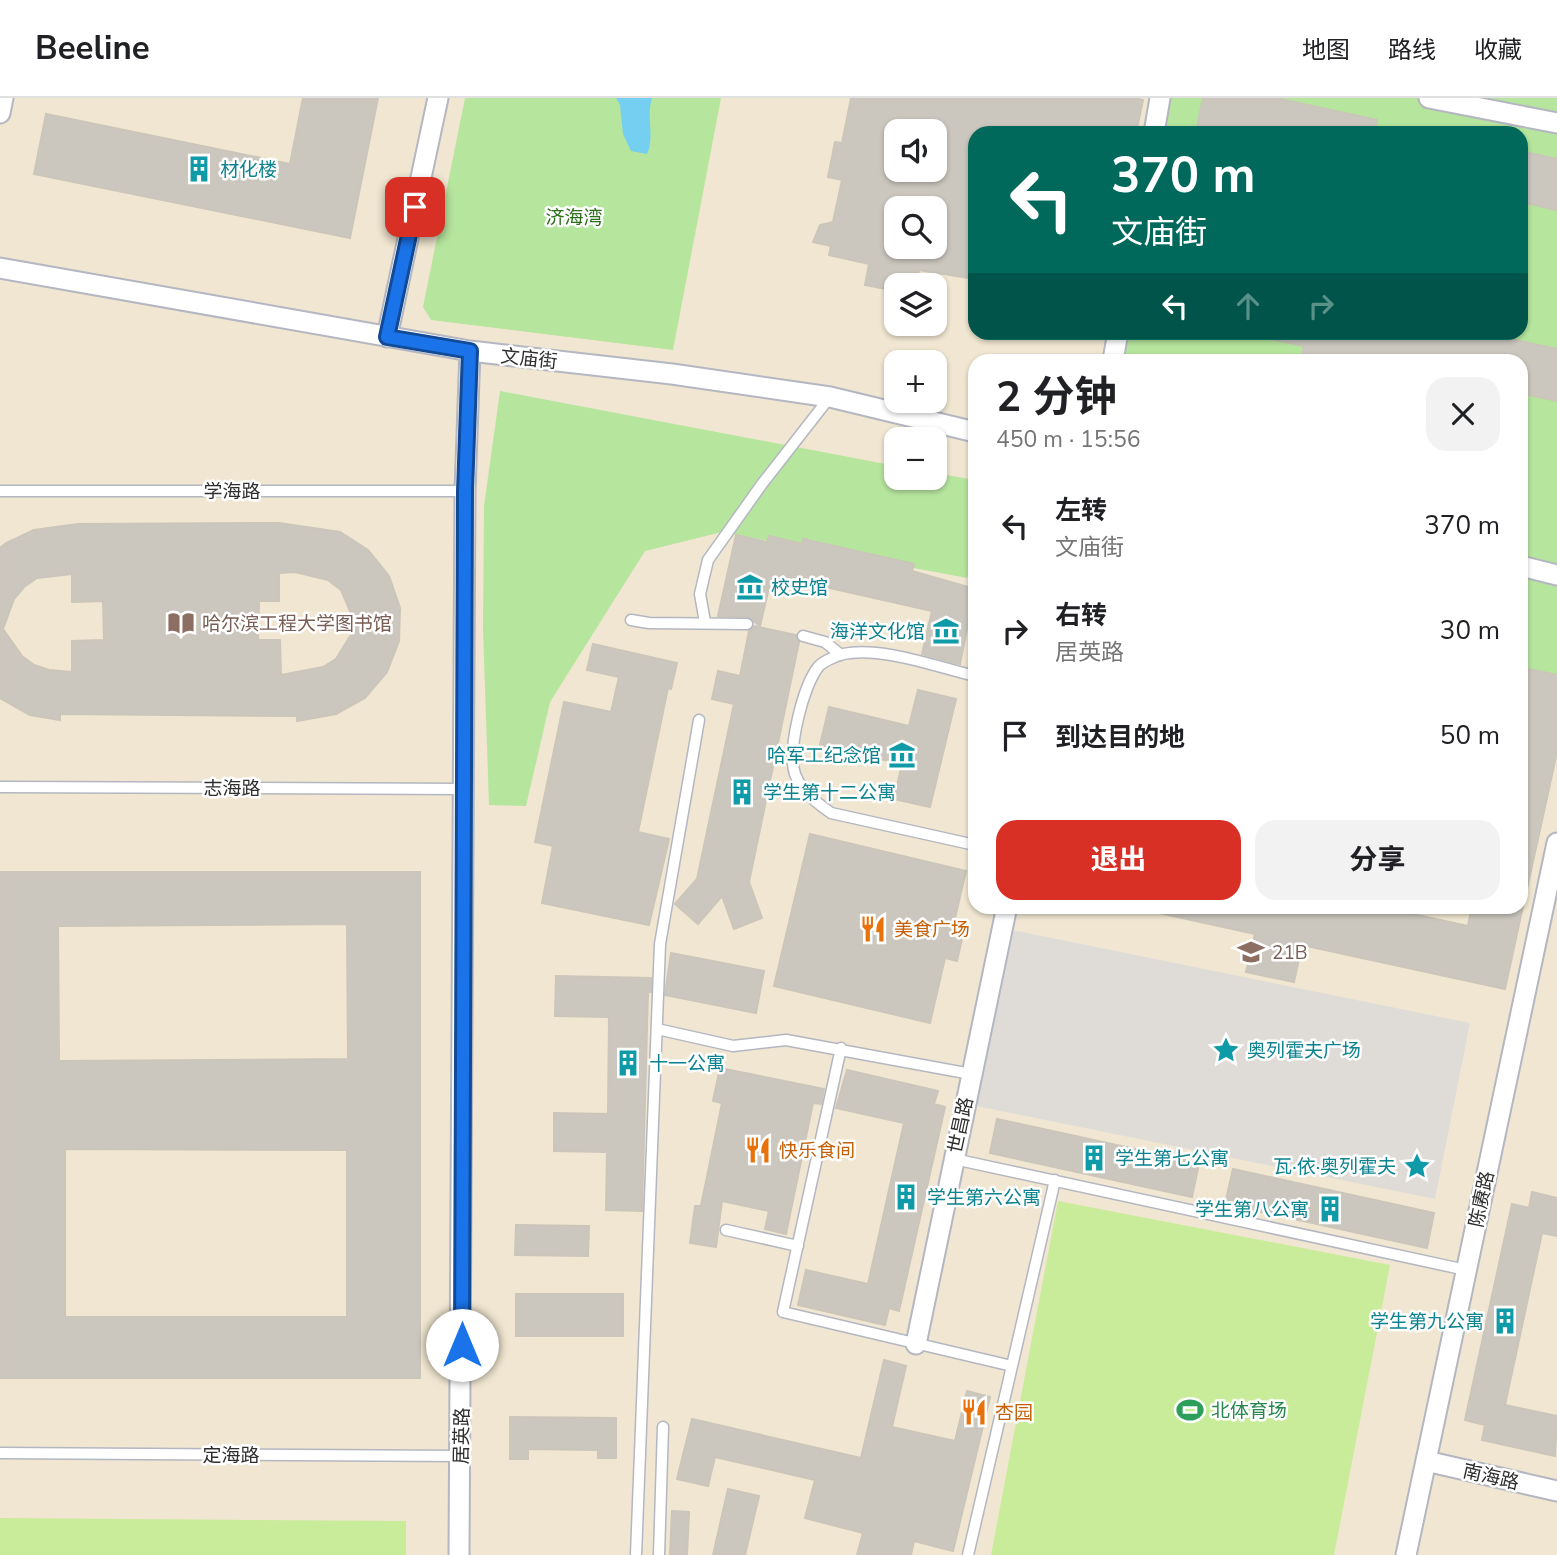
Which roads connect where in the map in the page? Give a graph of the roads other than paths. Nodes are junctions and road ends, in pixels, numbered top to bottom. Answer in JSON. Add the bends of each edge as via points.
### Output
{"nodes":[{"id":1,"x":3,"y":98,"type":"edge"},
{"id":2,"x":438,"y":98,"type":"edge"},
{"id":3,"x":1160,"y":98,"type":"edge"},
{"id":4,"x":1429,"y":98,"type":"edge"},
{"id":5,"x":0,"y":113,"type":"edge"},
{"id":6,"x":1557,"y":123,"type":"edge"},
{"id":7,"x":1155,"y":126,"type":"edge"},
{"id":8,"x":0,"y":268,"type":"edge"},
{"id":9,"x":387,"y":337,"type":"junction"},
{"id":10,"x":470,"y":351,"type":"junction"},
{"id":11,"x":830,"y":397,"type":"junction"},
{"id":12,"x":968,"y":430,"type":"edge"},
{"id":13,"x":0,"y":491,"type":"edge"},
{"id":14,"x":465,"y":491,"type":"junction"},
{"id":15,"x":1528,"y":568,"type":"edge"},
{"id":16,"x":1557,"y":575,"type":"edge"},
{"id":17,"x":631,"y":620,"type":"dead end"},
{"id":18,"x":705,"y":622,"type":"junction"},
{"id":19,"x":747,"y":624,"type":"dead end"},
{"id":20,"x":803,"y":636,"type":"dead end"},
{"id":21,"x":841,"y":655,"type":"junction"},
{"id":22,"x":968,"y":674,"type":"edge"},
{"id":23,"x":699,"y":720,"type":"dead end"},
{"id":24,"x":0,"y":787,"type":"edge"},
{"id":25,"x":464,"y":789,"type":"junction"},
{"id":26,"x":968,"y":843,"type":"edge"},
{"id":27,"x":1557,"y":843,"type":"edge"},
{"id":28,"x":1005,"y":914,"type":"edge"},
{"id":29,"x":657,"y":1029,"type":"junction"},
{"id":30,"x":841,"y":1048,"type":"junction"},
{"id":31,"x":971,"y":1074,"type":"junction"},
{"id":32,"x":953,"y":1159,"type":"junction"},
{"id":33,"x":1055,"y":1180,"type":"junction"},
{"id":34,"x":726,"y":1230,"type":"dead end"},
{"id":35,"x":798,"y":1246,"type":"junction"},
{"id":36,"x":1466,"y":1270,"type":"junction"},
{"id":37,"x":915,"y":1343,"type":"junction"},
{"id":38,"x":1012,"y":1366,"type":"junction"},
{"id":39,"x":663,"y":1427,"type":"dead end"},
{"id":40,"x":0,"y":1453,"type":"edge"},
{"id":41,"x":461,"y":1456,"type":"junction"},
{"id":42,"x":1426,"y":1461,"type":"junction"},
{"id":43,"x":1557,"y":1491,"type":"edge"},
{"id":44,"x":458,"y":1555,"type":"edge"},
{"id":45,"x":636,"y":1555,"type":"edge"},
{"id":46,"x":659,"y":1555,"type":"edge"},
{"id":47,"x":968,"y":1555,"type":"edge"},
{"id":48,"x":1406,"y":1555,"type":"edge"}],
"edges":[{"from":1,"to":5,"type":"street"},
{"from":2,"to":9,"type":"street"},
{"from":3,"to":7,"type":"street"},
{"from":4,"to":6,"type":"street"},
{"from":8,"to":9,"type":"street","name":"文庙街"},
{"from":9,"to":10,"type":"street","name":"文庙街"},
{"from":10,"to":11,"type":"street","name":"文庙街"},
{"from":10,"to":14,"type":"street","name":"居英路"},
{"from":11,"to":12,"type":"street","name":"文庙街"},
{"from":11,"to":18,"type":"lane","via":[[708,560],[700,594]]},
{"from":13,"to":14,"type":"lane","name":"学海路"},
{"from":14,"to":25,"type":"street","name":"居英路"},
{"from":15,"to":16,"type":"street"},
{"from":17,"to":18,"type":"lane","via":[[649,624]]},
{"from":18,"to":19,"type":"lane"},
{"from":20,"to":21,"type":"lane","via":[[825,642]]},
{"from":21,"to":22,"type":"lane","via":[[867,651]]},
{"from":21,"to":26,"type":"lane","via":[[821,664],[809,681],[792,750],[795,775],[811,799],[831,813]]},
{"from":23,"to":29,"type":"lane","via":[[664,907]]},
{"from":24,"to":25,"type":"lane","name":"志海路"},
{"from":25,"to":41,"type":"street","name":"居英路"},
{"from":27,"to":36,"type":"street","name":"陈赓路"},
{"from":28,"to":31,"type":"street","name":"世昌路"},
{"from":29,"to":30,"type":"lane","via":[[733,1046],[786,1040]]},
{"from":29,"to":45,"type":"lane"},
{"from":30,"to":31,"type":"lane"},
{"from":30,"to":35,"type":"lane"},
{"from":31,"to":32,"type":"street","name":"世昌路"},
{"from":32,"to":33,"type":"lane"},
{"from":32,"to":37,"type":"street","name":"世昌路"},
{"from":33,"to":36,"type":"lane"},
{"from":33,"to":38,"type":"lane"},
{"from":34,"to":35,"type":"lane"},
{"from":35,"to":37,"type":"lane","via":[[783,1312]]},
{"from":36,"to":42,"type":"street","name":"陈赓路"},
{"from":37,"to":38,"type":"lane"},
{"from":38,"to":47,"type":"lane"},
{"from":39,"to":46,"type":"lane"},
{"from":40,"to":41,"type":"lane","name":"定海路"},
{"from":41,"to":44,"type":"street","name":"居英路"},
{"from":42,"to":43,"type":"street","name":"南海路"},
{"from":42,"to":48,"type":"street","name":"陈赓路"}]}
